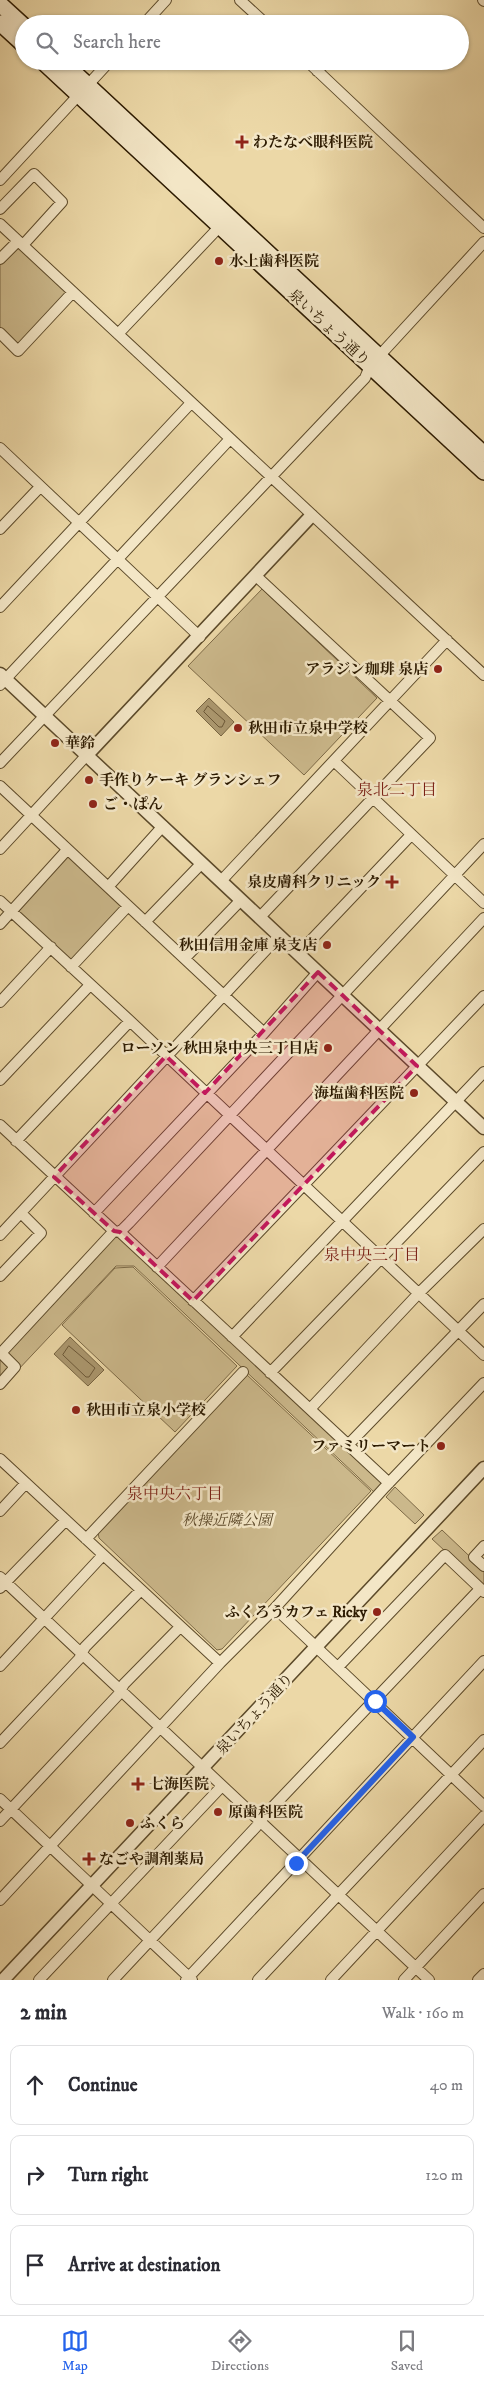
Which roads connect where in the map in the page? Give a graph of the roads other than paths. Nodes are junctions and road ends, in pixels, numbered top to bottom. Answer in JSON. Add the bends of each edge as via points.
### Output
{"nodes":[{"id":1,"x":166,"y":0,"type":"edge"},
{"id":2,"x":240,"y":0,"type":"edge"},
{"id":3,"x":0,"y":4,"type":"edge"},
{"id":4,"x":152,"y":15,"type":"edge"},
{"id":5,"x":256,"y":15,"type":"edge"},
{"id":6,"x":15,"y":18,"type":"edge"},
{"id":7,"x":0,"y":23,"type":"edge"},
{"id":8,"x":15,"y":36,"type":"edge"},
{"id":9,"x":55,"y":70,"type":"edge"},
{"id":10,"x":69,"y":70,"type":"edge"},
{"id":11,"x":102,"y":70,"type":"edge"},
{"id":12,"x":318,"y":71,"type":"edge"},
{"id":13,"x":84,"y":90,"type":"junction"},
{"id":14,"x":0,"y":180,"type":"edge"},
{"id":15,"x":0,"y":208,"type":"edge"},
{"id":16,"x":224,"y":221,"type":"junction"},
{"id":17,"x":0,"y":224,"type":"edge"},
{"id":18,"x":484,"y":228,"type":"edge"},
{"id":19,"x":484,"y":242,"type":"edge"},
{"id":20,"x":20,"y":243,"type":"junction"},
{"id":21,"x":0,"y":260,"type":"edge"},
{"id":22,"x":73,"y":292,"type":"junction"},
{"id":23,"x":118,"y":334,"type":"junction"},
{"id":24,"x":1,"y":335,"type":"edge"},
{"id":25,"x":374,"y":361,"type":"junction"},
{"id":26,"x":191,"y":403,"type":"junction"},
{"id":27,"x":230,"y":439,"type":"junction"},
{"id":28,"x":1,"y":450,"type":"edge"},
{"id":29,"x":484,"y":454,"type":"edge"},
{"id":30,"x":484,"y":472,"type":"edge"},
{"id":31,"x":270,"y":476,"type":"junction"},
{"id":32,"x":40,"y":487,"type":"junction"},
{"id":33,"x":312,"y":516,"type":"junction"},
{"id":34,"x":79,"y":523,"type":"junction"},
{"id":35,"x":0,"y":529,"type":"edge"},
{"id":36,"x":118,"y":559,"type":"junction"},
{"id":37,"x":256,"y":576,"type":"junction"},
{"id":38,"x":156,"y":596,"type":"junction"},
{"id":39,"x":0,"y":607,"type":"edge"},
{"id":40,"x":200,"y":637,"type":"junction"},
{"id":41,"x":447,"y":640,"type":"junction"},
{"id":42,"x":484,"y":675,"type":"edge"},
{"id":43,"x":2,"y":680,"type":"edge"},
{"id":44,"x":390,"y":701,"type":"junction"},
{"id":45,"x":43,"y":715,"type":"junction"},
{"id":46,"x":86,"y":756,"type":"junction"},
{"id":47,"x":334,"y":761,"type":"junction"},
{"id":48,"x":0,"y":763,"type":"edge"},
{"id":49,"x":0,"y":786,"type":"edge"},
{"id":50,"x":372,"y":798,"type":"junction"},
{"id":51,"x":31,"y":816,"type":"junction"},
{"id":52,"x":163,"y":826,"type":"junction"},
{"id":53,"x":411,"y":835,"type":"junction"},
{"id":54,"x":484,"y":844,"type":"edge"},
{"id":55,"x":0,"y":849,"type":"edge"},
{"id":56,"x":67,"y":850,"type":"junction"},
{"id":57,"x":202,"y":863,"type":"junction"},
{"id":58,"x":454,"y":875,"type":"junction"},
{"id":59,"x":221,"y":881,"type":"junction"},
{"id":60,"x":108,"y":887,"type":"junction"},
{"id":61,"x":241,"y":900,"type":"junction"},
{"id":62,"x":0,"y":901,"type":"edge"},
{"id":63,"x":484,"y":903,"type":"edge"},
{"id":64,"x":128,"y":906,"type":"junction"},
{"id":65,"x":12,"y":912,"type":"junction"},
{"id":66,"x":260,"y":917,"type":"junction"},
{"id":67,"x":484,"y":918,"type":"edge"},
{"id":68,"x":145,"y":922,"type":"junction"},
{"id":69,"x":0,"y":924,"type":"edge"},
{"id":70,"x":280,"y":936,"type":"junction"},
{"id":71,"x":50,"y":947,"type":"junction"},
{"id":72,"x":299,"y":953,"type":"junction"},
{"id":73,"x":184,"y":958,"type":"junction"},
{"id":74,"x":71,"y":967,"type":"junction"},
{"id":75,"x":318,"y":972,"type":"junction"},
{"id":76,"x":90,"y":985,"type":"junction"},
{"id":77,"x":341,"y":994,"type":"junction"},
{"id":78,"x":223,"y":996,"type":"junction"},
{"id":79,"x":484,"y":996,"type":"edge"},
{"id":80,"x":0,"y":1002,"type":"edge"},
{"id":81,"x":130,"y":1021,"type":"junction"},
{"id":82,"x":378,"y":1030,"type":"junction"},
{"id":83,"x":264,"y":1033,"type":"junction"},
{"id":84,"x":166,"y":1056,"type":"junction"},
{"id":85,"x":417,"y":1066,"type":"junction"},
{"id":86,"x":484,"y":1072,"type":"edge"},
{"id":87,"x":0,"y":1080,"type":"edge"},
{"id":88,"x":205,"y":1093,"type":"junction"},
{"id":89,"x":456,"y":1102,"type":"junction"},
{"id":90,"x":228,"y":1115,"type":"junction"},
{"id":91,"x":0,"y":1125,"type":"edge"},
{"id":92,"x":484,"y":1128,"type":"edge"},
{"id":93,"x":16,"y":1141,"type":"junction"},
{"id":94,"x":266,"y":1150,"type":"junction"},
{"id":95,"x":484,"y":1152,"type":"edge"},
{"id":96,"x":54,"y":1177,"type":"junction"},
{"id":97,"x":303,"y":1185,"type":"junction"},
{"id":98,"x":20,"y":1213,"type":"junction"},
{"id":99,"x":94,"y":1213,"type":"junction"},
{"id":100,"x":341,"y":1222,"type":"junction"},
{"id":101,"x":484,"y":1229,"type":"edge"},
{"id":102,"x":117,"y":1231,"type":"junction"},
{"id":103,"x":0,"y":1235,"type":"edge"},
{"id":104,"x":380,"y":1257,"type":"junction"},
{"id":105,"x":157,"y":1267,"type":"junction"},
{"id":106,"x":0,"y":1276,"type":"edge"},
{"id":107,"x":419,"y":1293,"type":"junction"},
{"id":108,"x":193,"y":1301,"type":"junction"},
{"id":109,"x":484,"y":1304,"type":"edge"},
{"id":110,"x":458,"y":1330,"type":"junction"},
{"id":111,"x":232,"y":1337,"type":"junction"},
{"id":112,"x":0,"y":1353,"type":"edge"},
{"id":113,"x":484,"y":1355,"type":"edge"},
{"id":114,"x":243,"y":1372,"type":"dead end"},
{"id":115,"x":270,"y":1373,"type":"junction"},
{"id":116,"x":484,"y":1383,"type":"edge"},
{"id":117,"x":0,"y":1384,"type":"edge"},
{"id":118,"x":310,"y":1409,"type":"junction"},
{"id":119,"x":348,"y":1445,"type":"junction"},
{"id":120,"x":0,"y":1459,"type":"edge"},
{"id":121,"x":484,"y":1468,"type":"edge"},
{"id":122,"x":389,"y":1482,"type":"junction"},
{"id":123,"x":26,"y":1483,"type":"junction"},
{"id":124,"x":0,"y":1511,"type":"edge"},
{"id":125,"x":66,"y":1520,"type":"junction"},
{"id":126,"x":86,"y":1539,"type":"junction"},
{"id":127,"x":484,"y":1546,"type":"edge"},
{"id":128,"x":103,"y":1555,"type":"junction"},
{"id":129,"x":484,"y":1566,"type":"edge"},
{"id":130,"x":2,"y":1583,"type":"edge"},
{"id":131,"x":142,"y":1590,"type":"junction"},
{"id":132,"x":482,"y":1591,"type":"edge"},
{"id":133,"x":275,"y":1608,"type":"junction"},
{"id":134,"x":44,"y":1618,"type":"junction"},
{"id":135,"x":180,"y":1627,"type":"junction"},
{"id":136,"x":317,"y":1647,"type":"junction"},
{"id":137,"x":81,"y":1652,"type":"junction"},
{"id":138,"x":484,"y":1661,"type":"edge"},
{"id":139,"x":220,"y":1663,"type":"junction"},
{"id":140,"x":0,"y":1666,"type":"edge"},
{"id":141,"x":338,"y":1667,"type":"junction"},
{"id":142,"x":120,"y":1689,"type":"junction"},
{"id":143,"x":375,"y":1701,"type":"junction"},
{"id":144,"x":160,"y":1727,"type":"junction"},
{"id":145,"x":413,"y":1737,"type":"junction"},
{"id":146,"x":484,"y":1740,"type":"edge"},
{"id":147,"x":0,"y":1743,"type":"edge"},
{"id":148,"x":203,"y":1768,"type":"junction"},
{"id":149,"x":452,"y":1774,"type":"junction"},
{"id":150,"x":222,"y":1786,"type":"junction"},
{"id":151,"x":0,"y":1799,"type":"edge"},
{"id":152,"x":484,"y":1806,"type":"edge"},
{"id":153,"x":11,"y":1810,"type":"junction"},
{"id":154,"x":484,"y":1816,"type":"edge"},
{"id":155,"x":0,"y":1821,"type":"edge"},
{"id":156,"x":260,"y":1821,"type":"junction"},
{"id":157,"x":50,"y":1846,"type":"junction"},
{"id":158,"x":300,"y":1858,"type":"junction"},
{"id":159,"x":91,"y":1886,"type":"junction"},
{"id":160,"x":338,"y":1894,"type":"junction"},
{"id":161,"x":484,"y":1894,"type":"edge"},
{"id":162,"x":0,"y":1900,"type":"edge"},
{"id":163,"x":111,"y":1904,"type":"junction"},
{"id":164,"x":377,"y":1930,"type":"junction"},
{"id":165,"x":150,"y":1940,"type":"junction"},
{"id":166,"x":416,"y":1967,"type":"junction"},
{"id":167,"x":484,"y":1974,"type":"edge"},
{"id":168,"x":10,"y":1978,"type":"edge"},
{"id":169,"x":189,"y":1979,"type":"edge"},
{"id":170,"x":40,"y":1980,"type":"edge"},
{"id":171,"x":112,"y":1980,"type":"edge"},
{"id":172,"x":258,"y":1980,"type":"edge"},
{"id":173,"x":331,"y":1980,"type":"edge"},
{"id":174,"x":404,"y":1980,"type":"edge"},
{"id":175,"x":429,"y":1980,"type":"edge"},
{"id":176,"x":478,"y":1980,"type":"edge"}],
"edges":[{"from":1,"to":4,"type":"street"},
{"from":2,"to":5,"type":"street"},
{"from":3,"to":6,"type":"main road"},
{"from":7,"to":8,"type":"main road"},
{"from":9,"to":13,"type":"main road","name":"泉いちょう通り"},
{"from":10,"to":13,"type":"main road","name":"泉いちょう通り"},
{"from":11,"to":13,"type":"street"},
{"from":12,"to":18,"type":"street"},
{"from":13,"to":14,"type":"street"},
{"from":13,"to":16,"type":"main road","name":"泉いちょう通り"},
{"from":15,"to":20,"type":"street","via":[[34,174],[62,202]]},
{"from":16,"to":23,"type":"street"},
{"from":16,"to":25,"type":"main road","name":"泉いちょう通り"},
{"from":17,"to":20,"type":"street"},
{"from":19,"to":25,"type":"street"},
{"from":20,"to":21,"type":"street"},
{"from":20,"to":22,"type":"street"},
{"from":22,"to":23,"type":"street"},
{"from":22,"to":24,"type":"street","via":[[18,351]]},
{"from":23,"to":26,"type":"street"},
{"from":25,"to":29,"type":"main road","name":"泉いちょう通り"},
{"from":25,"to":30,"type":"main road","name":"泉いちょう通り"},
{"from":25,"to":31,"type":"street","via":[[365,378]]},
{"from":26,"to":27,"type":"street"},
{"from":26,"to":34,"type":"street"},
{"from":27,"to":31,"type":"street"},
{"from":27,"to":36,"type":"street"},
{"from":28,"to":32,"type":"street"},
{"from":31,"to":33,"type":"street"},
{"from":31,"to":38,"type":"street"},
{"from":32,"to":34,"type":"street"},
{"from":32,"to":35,"type":"street"},
{"from":33,"to":37,"type":"street"},
{"from":33,"to":41,"type":"street"},
{"from":34,"to":36,"type":"street"},
{"from":34,"to":39,"type":"street"},
{"from":36,"to":38,"type":"street"},
{"from":36,"to":43,"type":"street"},
{"from":37,"to":40,"type":"street"},
{"from":37,"to":44,"type":"street"},
{"from":38,"to":40,"type":"street"},
{"from":38,"to":45,"type":"street"},
{"from":40,"to":46,"type":"street"},
{"from":41,"to":42,"type":"street"},
{"from":41,"to":44,"type":"street"},
{"from":43,"to":45,"type":"street"},
{"from":44,"to":47,"type":"street"},
{"from":44,"to":50,"type":"street","via":[[430,738]]},
{"from":45,"to":46,"type":"street"},
{"from":45,"to":48,"type":"street"},
{"from":46,"to":51,"type":"street"},
{"from":46,"to":52,"type":"street"},
{"from":47,"to":50,"type":"street"},
{"from":47,"to":59,"type":"street"},
{"from":49,"to":51,"type":"street"},
{"from":50,"to":53,"type":"street"},
{"from":50,"to":66,"type":"street"},
{"from":51,"to":55,"type":"street"},
{"from":51,"to":56,"type":"street"},
{"from":52,"to":57,"type":"street"},
{"from":52,"to":60,"type":"street"},
{"from":53,"to":58,"type":"street"},
{"from":53,"to":72,"type":"street"},
{"from":54,"to":58,"type":"street"},
{"from":56,"to":60,"type":"street"},
{"from":56,"to":65,"type":"street"},
{"from":57,"to":59,"type":"street"},
{"from":57,"to":68,"type":"street"},
{"from":58,"to":63,"type":"street"},
{"from":58,"to":77,"type":"street"},
{"from":59,"to":61,"type":"street"},
{"from":60,"to":64,"type":"street"},
{"from":61,"to":66,"type":"street"},
{"from":61,"to":73,"type":"street"},
{"from":62,"to":65,"type":"street"},
{"from":64,"to":68,"type":"street"},
{"from":64,"to":74,"type":"street"},
{"from":65,"to":69,"type":"street"},
{"from":65,"to":71,"type":"street"},
{"from":66,"to":70,"type":"street"},
{"from":67,"to":82,"type":"street"},
{"from":68,"to":73,"type":"street"},
{"from":70,"to":72,"type":"street"},
{"from":70,"to":78,"type":"street"},
{"from":71,"to":74,"type":"street"},
{"from":71,"to":80,"type":"street"},
{"from":72,"to":75,"type":"street"},
{"from":73,"to":78,"type":"street"},
{"from":74,"to":76,"type":"street"},
{"from":75,"to":77,"type":"street"},
{"from":75,"to":83,"type":"street"},
{"from":76,"to":81,"type":"street"},
{"from":76,"to":87,"type":"street"},
{"from":77,"to":82,"type":"street"},
{"from":77,"to":90,"type":"street"},
{"from":78,"to":83,"type":"street"},
{"from":78,"to":84,"type":"street"},
{"from":79,"to":85,"type":"street"},
{"from":81,"to":84,"type":"street"},
{"from":81,"to":93,"type":"street"},
{"from":82,"to":85,"type":"street"},
{"from":82,"to":94,"type":"street"},
{"from":83,"to":88,"type":"street"},
{"from":84,"to":88,"type":"street"},
{"from":84,"to":96,"type":"street"},
{"from":85,"to":89,"type":"street"},
{"from":85,"to":97,"type":"street"},
{"from":86,"to":89,"type":"street"},
{"from":88,"to":90,"type":"street"},
{"from":88,"to":99,"type":"street"},
{"from":89,"to":92,"type":"street"},
{"from":89,"to":100,"type":"street"},
{"from":90,"to":94,"type":"street"},
{"from":90,"to":102,"type":"street"},
{"from":91,"to":93,"type":"street"},
{"from":93,"to":96,"type":"street"},
{"from":94,"to":97,"type":"street"},
{"from":94,"to":105,"type":"street"},
{"from":95,"to":104,"type":"street"},
{"from":96,"to":98,"type":"street"},
{"from":96,"to":99,"type":"street"},
{"from":97,"to":100,"type":"street"},
{"from":97,"to":108,"type":"street"},
{"from":98,"to":103,"type":"street"},
{"from":98,"to":106,"type":"street","via":[[41,1233]]},
{"from":99,"to":102,"type":"street"},
{"from":100,"to":104,"type":"street"},
{"from":100,"to":111,"type":"street"},
{"from":101,"to":107,"type":"street"},
{"from":102,"to":105,"type":"street"},
{"from":102,"to":112,"type":"street"},
{"from":104,"to":107,"type":"street"},
{"from":104,"to":115,"type":"street"},
{"from":105,"to":108,"type":"street"},
{"from":107,"to":110,"type":"street"},
{"from":107,"to":118,"type":"street"},
{"from":108,"to":111,"type":"street"},
{"from":109,"to":110,"type":"street"},
{"from":110,"to":113,"type":"street"},
{"from":110,"to":119,"type":"street"},
{"from":111,"to":115,"type":"street"},
{"from":112,"to":117,"type":"street","via":[[15,1367]]},
{"from":114,"to":126,"type":"street"},
{"from":115,"to":118,"type":"street"},
{"from":116,"to":122,"type":"street"},
{"from":118,"to":119,"type":"street"},
{"from":119,"to":122,"type":"street"},
{"from":120,"to":123,"type":"street"},
{"from":121,"to":136,"type":"street","name":"泉いちょう通り"},
{"from":122,"to":133,"type":"street"},
{"from":123,"to":124,"type":"street"},
{"from":123,"to":125,"type":"street"},
{"from":125,"to":126,"type":"street"},
{"from":125,"to":130,"type":"street"},
{"from":126,"to":128,"type":"street"},
{"from":127,"to":129,"type":"street","via":[[474,1557]]},
{"from":128,"to":131,"type":"street"},
{"from":128,"to":134,"type":"street"},
{"from":130,"to":134,"type":"street"},
{"from":131,"to":135,"type":"street"},
{"from":131,"to":137,"type":"street"},
{"from":132,"to":141,"type":"street","via":[[445,1555]]},
{"from":132,"to":143,"type":"street"},
{"from":133,"to":136,"type":"street"},
{"from":133,"to":139,"type":"street"},
{"from":134,"to":137,"type":"street"},
{"from":134,"to":140,"type":"street"},
{"from":135,"to":139,"type":"street"},
{"from":135,"to":142,"type":"street"},
{"from":136,"to":141,"type":"street"},
{"from":136,"to":148,"type":"street","name":"泉いちょう通り"},
{"from":137,"to":142,"type":"street"},
{"from":137,"to":147,"type":"street","via":[[79,1659]]},
{"from":138,"to":145,"type":"street"},
{"from":139,"to":144,"type":"street"},
{"from":141,"to":143,"type":"street"},
{"from":142,"to":144,"type":"street"},
{"from":142,"to":153,"type":"street","via":[[118,1695]]},
{"from":143,"to":145,"type":"street"},
{"from":143,"to":156,"type":"street"},
{"from":144,"to":148,"type":"street"},
{"from":144,"to":157,"type":"street"},
{"from":145,"to":149,"type":"street"},
{"from":145,"to":158,"type":"street"},
{"from":146,"to":149,"type":"street"},
{"from":148,"to":150,"type":"street"},
{"from":148,"to":159,"type":"street","name":"泉いちょう通り"},
{"from":149,"to":152,"type":"street"},
{"from":149,"to":160,"type":"street"},
{"from":150,"to":156,"type":"street"},
{"from":150,"to":163,"type":"street"},
{"from":151,"to":153,"type":"street"},
{"from":153,"to":155,"type":"street"},
{"from":153,"to":157,"type":"street"},
{"from":154,"to":164,"type":"street"},
{"from":156,"to":158,"type":"street"},
{"from":156,"to":165,"type":"street"},
{"from":157,"to":159,"type":"street"},
{"from":157,"to":162,"type":"street"},
{"from":158,"to":160,"type":"street"},
{"from":158,"to":169,"type":"street"},
{"from":159,"to":163,"type":"street"},
{"from":159,"to":168,"type":"street","name":"泉いちょう通り"},
{"from":160,"to":164,"type":"street"},
{"from":160,"to":172,"type":"street"},
{"from":161,"to":166,"type":"street"},
{"from":163,"to":165,"type":"street"},
{"from":163,"to":170,"type":"street"},
{"from":164,"to":166,"type":"street"},
{"from":164,"to":173,"type":"street"},
{"from":165,"to":169,"type":"street"},
{"from":165,"to":171,"type":"street"},
{"from":166,"to":174,"type":"street"},
{"from":166,"to":175,"type":"street"},
{"from":167,"to":176,"type":"street"}]}
